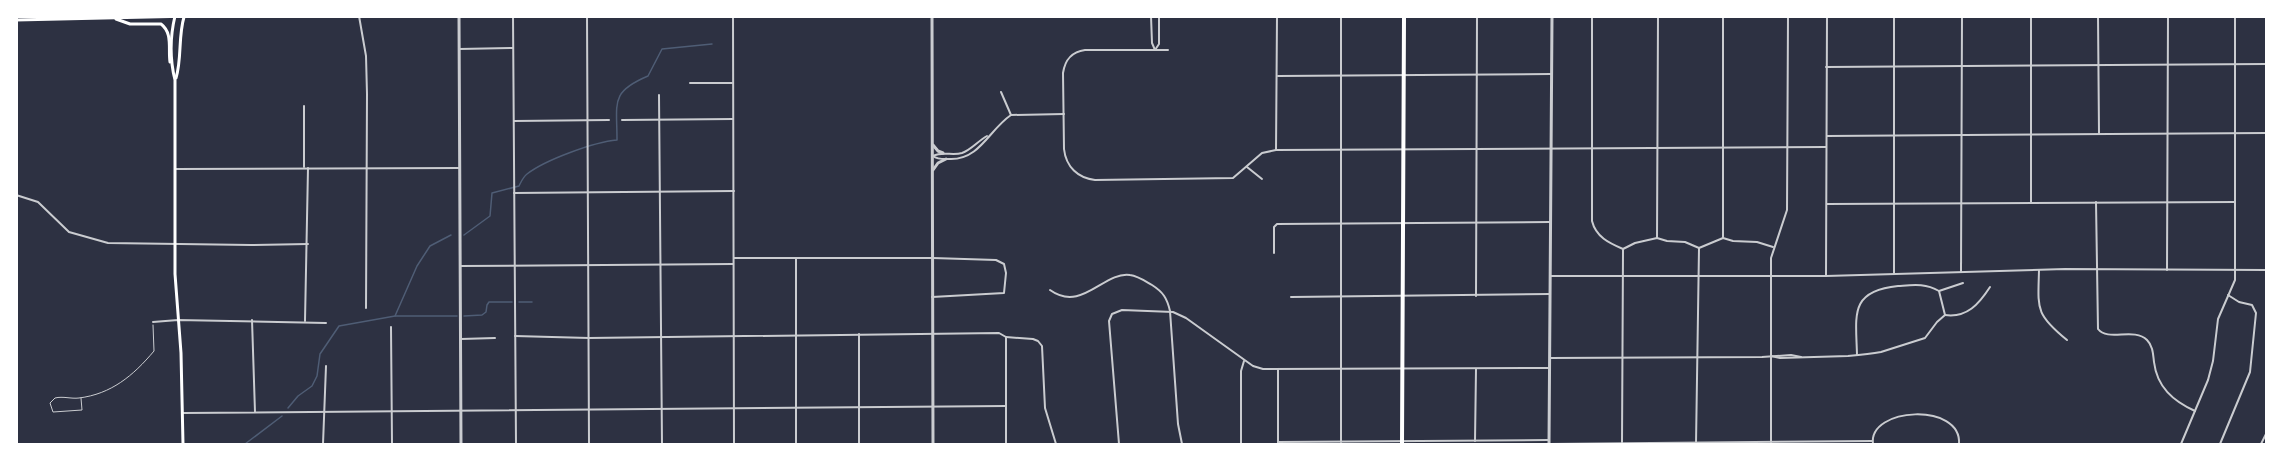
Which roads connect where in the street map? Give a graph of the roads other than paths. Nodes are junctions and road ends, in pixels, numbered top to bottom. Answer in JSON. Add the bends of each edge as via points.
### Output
{"nodes":[{"id":1,"x":192,"y":16,"type":"edge"},
{"id":2,"x":359,"y":16,"type":"edge"},
{"id":3,"x":459,"y":16,"type":"edge"},
{"id":4,"x":513,"y":16,"type":"edge"},
{"id":5,"x":587,"y":16,"type":"edge"},
{"id":6,"x":733,"y":16,"type":"edge"},
{"id":7,"x":932,"y":16,"type":"edge"},
{"id":8,"x":1151,"y":16,"type":"edge"},
{"id":9,"x":1159,"y":16,"type":"edge"},
{"id":10,"x":1277,"y":16,"type":"edge"},
{"id":11,"x":1341,"y":16,"type":"edge"},
{"id":12,"x":1404,"y":16,"type":"edge"},
{"id":13,"x":1477,"y":16,"type":"edge"},
{"id":14,"x":1552,"y":16,"type":"edge"},
{"id":15,"x":1592,"y":16,"type":"edge"},
{"id":16,"x":1658,"y":16,"type":"edge"},
{"id":17,"x":1723,"y":16,"type":"edge"},
{"id":18,"x":1788,"y":16,"type":"edge"},
{"id":19,"x":1827,"y":16,"type":"edge"},
{"id":20,"x":1894,"y":16,"type":"edge"},
{"id":21,"x":1962,"y":16,"type":"edge"},
{"id":22,"x":2031,"y":16,"type":"edge"},
{"id":23,"x":2098,"y":16,"type":"edge"},
{"id":24,"x":2168,"y":16,"type":"edge"},
{"id":25,"x":2235,"y":16,"type":"edge"},
{"id":26,"x":175,"y":17,"type":"edge"},
{"id":27,"x":184,"y":17,"type":"edge"},
{"id":28,"x":115,"y":18,"type":"junction"},
{"id":29,"x":16,"y":20,"type":"edge"},
{"id":30,"x":514,"y":48,"type":"junction"},
{"id":31,"x":459,"y":49,"type":"junction"},
{"id":32,"x":1155,"y":50,"type":"junction"},
{"id":33,"x":1168,"y":50,"type":"dead end"},
{"id":34,"x":2266,"y":64,"type":"edge"},
{"id":35,"x":2235,"y":65,"type":"junction"},
{"id":36,"x":2031,"y":66,"type":"junction"},
{"id":37,"x":2099,"y":66,"type":"junction"},
{"id":38,"x":2168,"y":66,"type":"junction"},
{"id":39,"x":172,"y":67,"type":"junction"},
{"id":40,"x":1827,"y":67,"type":"junction"},
{"id":41,"x":1894,"y":67,"type":"junction"},
{"id":42,"x":1962,"y":67,"type":"junction"},
{"id":43,"x":1551,"y":74,"type":"junction"},
{"id":44,"x":1341,"y":75,"type":"junction"},
{"id":45,"x":1404,"y":75,"type":"junction"},
{"id":46,"x":1477,"y":75,"type":"junction"},
{"id":47,"x":1278,"y":76,"type":"junction"},
{"id":48,"x":175,"y":80,"type":"junction"},
{"id":49,"x":690,"y":83,"type":"dead end"},
{"id":50,"x":733,"y":83,"type":"junction"},
{"id":51,"x":1001,"y":92,"type":"dead end"},
{"id":52,"x":659,"y":95,"type":"dead end"},
{"id":53,"x":304,"y":105,"type":"dead end"},
{"id":54,"x":1064,"y":114,"type":"junction"},
{"id":55,"x":1011,"y":115,"type":"junction"},
{"id":56,"x":733,"y":119,"type":"junction"},
{"id":57,"x":587,"y":120,"type":"junction"},
{"id":58,"x":609,"y":120,"type":"dead end"},
{"id":59,"x":622,"y":120,"type":"dead end"},
{"id":60,"x":659,"y":120,"type":"junction"},
{"id":61,"x":514,"y":121,"type":"junction"},
{"id":62,"x":2235,"y":133,"type":"junction"},
{"id":63,"x":2266,"y":133,"type":"edge"},
{"id":64,"x":1963,"y":134,"type":"junction"},
{"id":65,"x":2030,"y":134,"type":"junction"},
{"id":66,"x":2098,"y":134,"type":"junction"},
{"id":67,"x":2167,"y":134,"type":"junction"},
{"id":68,"x":989,"y":135,"type":"junction"},
{"id":69,"x":1827,"y":136,"type":"junction"},
{"id":70,"x":1894,"y":136,"type":"junction"},
{"id":71,"x":933,"y":144,"type":"junction"},
{"id":72,"x":1788,"y":147,"type":"junction"},
{"id":73,"x":1826,"y":147,"type":"junction"},
{"id":74,"x":1477,"y":148,"type":"junction"},
{"id":75,"x":1551,"y":148,"type":"junction"},
{"id":76,"x":1592,"y":148,"type":"junction"},
{"id":77,"x":1657,"y":148,"type":"junction"},
{"id":78,"x":1722,"y":148,"type":"junction"},
{"id":79,"x":1404,"y":149,"type":"junction"},
{"id":80,"x":1276,"y":150,"type":"junction"},
{"id":81,"x":1341,"y":150,"type":"junction"},
{"id":82,"x":943,"y":153,"type":"junction"},
{"id":83,"x":933,"y":156,"type":"junction"},
{"id":84,"x":946,"y":159,"type":"junction"},
{"id":85,"x":306,"y":167,"type":"junction"},
{"id":86,"x":1247,"y":167,"type":"junction"},
{"id":87,"x":367,"y":168,"type":"junction"},
{"id":88,"x":460,"y":168,"type":"junction"},
{"id":89,"x":176,"y":169,"type":"junction"},
{"id":90,"x":933,"y":172,"type":"junction"},
{"id":91,"x":1262,"y":179,"type":"dead end"},
{"id":92,"x":734,"y":191,"type":"junction"},
{"id":93,"x":514,"y":192,"type":"junction"},
{"id":94,"x":660,"y":192,"type":"junction"},
{"id":95,"x":588,"y":193,"type":"junction"},
{"id":96,"x":16,"y":195,"type":"edge"},
{"id":97,"x":2166,"y":201,"type":"junction"},
{"id":98,"x":1962,"y":202,"type":"junction"},
{"id":99,"x":2031,"y":202,"type":"junction"},
{"id":100,"x":2096,"y":202,"type":"junction"},
{"id":101,"x":2235,"y":202,"type":"junction"},
{"id":102,"x":1827,"y":204,"type":"junction"},
{"id":103,"x":1894,"y":204,"type":"junction"},
{"id":104,"x":1404,"y":222,"type":"junction"},
{"id":105,"x":1477,"y":222,"type":"junction"},
{"id":106,"x":1550,"y":222,"type":"junction"},
{"id":107,"x":1341,"y":223,"type":"junction"},
{"id":108,"x":1657,"y":238,"type":"junction"},
{"id":109,"x":1723,"y":238,"type":"junction"},
{"id":110,"x":175,"y":243,"type":"junction"},
{"id":111,"x":308,"y":244,"type":"junction"},
{"id":112,"x":1773,"y":247,"type":"junction"},
{"id":113,"x":1699,"y":248,"type":"junction"},
{"id":114,"x":1623,"y":249,"type":"junction"},
{"id":115,"x":1274,"y":253,"type":"dead end"},
{"id":116,"x":734,"y":258,"type":"junction"},
{"id":117,"x":933,"y":258,"type":"junction"},
{"id":118,"x":796,"y":259,"type":"junction"},
{"id":119,"x":660,"y":264,"type":"junction"},
{"id":120,"x":734,"y":264,"type":"junction"},
{"id":121,"x":588,"y":265,"type":"junction"},
{"id":122,"x":460,"y":266,"type":"junction"},
{"id":123,"x":515,"y":266,"type":"junction"},
{"id":124,"x":2097,"y":269,"type":"junction"},
{"id":125,"x":2039,"y":270,"type":"junction"},
{"id":126,"x":2167,"y":270,"type":"junction"},
{"id":127,"x":2235,"y":270,"type":"junction"},
{"id":128,"x":2266,"y":270,"type":"edge"},
{"id":129,"x":1961,"y":272,"type":"junction"},
{"id":130,"x":1894,"y":274,"type":"junction"},
{"id":131,"x":1550,"y":276,"type":"junction"},
{"id":132,"x":1697,"y":276,"type":"junction"},
{"id":133,"x":1826,"y":276,"type":"junction"},
{"id":134,"x":1623,"y":277,"type":"junction"},
{"id":135,"x":1771,"y":277,"type":"junction"},
{"id":136,"x":1963,"y":283,"type":"dead end"},
{"id":137,"x":1990,"y":287,"type":"dead end"},
{"id":138,"x":1050,"y":290,"type":"dead end"},
{"id":139,"x":1939,"y":291,"type":"junction"},
{"id":140,"x":1550,"y":294,"type":"junction"},
{"id":141,"x":2228,"y":295,"type":"junction"},
{"id":142,"x":1476,"y":296,"type":"junction"},
{"id":143,"x":933,"y":297,"type":"junction"},
{"id":144,"x":1292,"y":297,"type":"dead end"},
{"id":145,"x":1340,"y":297,"type":"junction"},
{"id":146,"x":1403,"y":297,"type":"junction"},
{"id":147,"x":366,"y":308,"type":"dead end"},
{"id":148,"x":1170,"y":311,"type":"junction"},
{"id":149,"x":1945,"y":315,"type":"junction"},
{"id":150,"x":178,"y":320,"type":"junction"},
{"id":151,"x":252,"y":321,"type":"junction"},
{"id":152,"x":305,"y":321,"type":"junction"},
{"id":153,"x":153,"y":322,"type":"joint"},
{"id":154,"x":326,"y":323,"type":"dead end"},
{"id":155,"x":391,"y":327,"type":"dead end"},
{"id":156,"x":933,"y":333,"type":"junction"},
{"id":157,"x":859,"y":334,"type":"junction"},
{"id":158,"x":796,"y":335,"type":"junction"},
{"id":159,"x":515,"y":336,"type":"junction"},
{"id":160,"x":733,"y":336,"type":"junction"},
{"id":161,"x":661,"y":337,"type":"junction"},
{"id":162,"x":1006,"y":337,"type":"junction"},
{"id":163,"x":495,"y":338,"type":"dead end"},
{"id":164,"x":589,"y":338,"type":"junction"},
{"id":165,"x":461,"y":339,"type":"junction"},
{"id":166,"x":2067,"y":340,"type":"dead end"},
{"id":167,"x":1857,"y":355,"type":"junction"},
{"id":168,"x":1771,"y":356,"type":"junction"},
{"id":169,"x":1622,"y":357,"type":"junction"},
{"id":170,"x":1696,"y":357,"type":"junction"},
{"id":171,"x":1550,"y":358,"type":"junction"},
{"id":172,"x":1245,"y":360,"type":"junction"},
{"id":173,"x":326,"y":366,"type":"dead end"},
{"id":174,"x":1550,"y":368,"type":"junction"},
{"id":175,"x":1340,"y":369,"type":"junction"},
{"id":176,"x":1403,"y":369,"type":"junction"},
{"id":177,"x":1476,"y":369,"type":"junction"},
{"id":178,"x":1278,"y":370,"type":"junction"},
{"id":179,"x":81,"y":398,"type":"junction"},
{"id":180,"x":1006,"y":406,"type":"junction"},
{"id":181,"x":859,"y":407,"type":"junction"},
{"id":182,"x":933,"y":407,"type":"junction"},
{"id":183,"x":734,"y":408,"type":"junction"},
{"id":184,"x":796,"y":408,"type":"junction"},
{"id":185,"x":661,"y":409,"type":"junction"},
{"id":186,"x":516,"y":410,"type":"junction"},
{"id":187,"x":589,"y":410,"type":"junction"},
{"id":188,"x":391,"y":411,"type":"junction"},
{"id":189,"x":461,"y":411,"type":"junction"},
{"id":190,"x":2195,"y":411,"type":"junction"},
{"id":191,"x":255,"y":412,"type":"junction"},
{"id":192,"x":323,"y":412,"type":"junction"},
{"id":193,"x":183,"y":413,"type":"junction"},
{"id":194,"x":2266,"y":434,"type":"edge"},
{"id":195,"x":1475,"y":441,"type":"junction"},
{"id":196,"x":1341,"y":442,"type":"junction"},
{"id":197,"x":1278,"y":443,"type":"edge"},
{"id":198,"x":1402,"y":443,"type":"edge"},
{"id":199,"x":1549,"y":443,"type":"edge"},
{"id":200,"x":1873,"y":443,"type":"edge"},
{"id":201,"x":183,"y":444,"type":"edge"},
{"id":202,"x":323,"y":444,"type":"edge"},
{"id":203,"x":392,"y":444,"type":"edge"},
{"id":204,"x":461,"y":444,"type":"edge"},
{"id":205,"x":516,"y":444,"type":"edge"},
{"id":206,"x":589,"y":444,"type":"edge"},
{"id":207,"x":662,"y":444,"type":"edge"},
{"id":208,"x":734,"y":444,"type":"edge"},
{"id":209,"x":796,"y":444,"type":"edge"},
{"id":210,"x":859,"y":444,"type":"edge"},
{"id":211,"x":933,"y":444,"type":"edge"},
{"id":212,"x":1006,"y":444,"type":"edge"},
{"id":213,"x":1056,"y":444,"type":"edge"},
{"id":214,"x":1119,"y":444,"type":"edge"},
{"id":215,"x":1182,"y":444,"type":"edge"},
{"id":216,"x":1241,"y":444,"type":"edge"},
{"id":217,"x":1622,"y":444,"type":"edge"},
{"id":218,"x":1696,"y":444,"type":"edge"},
{"id":219,"x":1771,"y":444,"type":"edge"},
{"id":220,"x":1959,"y":444,"type":"edge"},
{"id":221,"x":2181,"y":444,"type":"edge"},
{"id":222,"x":2220,"y":444,"type":"edge"},
{"id":223,"x":2262,"y":444,"type":"edge"}],
"edges":[{"from":1,"to":27,"type":"main road"},
{"from":2,"to":87,"type":"street","via":[[366,56]]},
{"from":3,"to":31,"type":"street"},
{"from":4,"to":30,"type":"street"},
{"from":5,"to":57,"type":"street"},
{"from":6,"to":50,"type":"street"},
{"from":7,"to":71,"type":"street"},
{"from":8,"to":32,"type":"street"},
{"from":9,"to":32,"type":"street","via":[[1159,44]]},
{"from":10,"to":47,"type":"street"},
{"from":11,"to":44,"type":"street"},
{"from":12,"to":45,"type":"main road"},
{"from":13,"to":46,"type":"street"},
{"from":14,"to":43,"type":"street"},
{"from":15,"to":76,"type":"street"},
{"from":16,"to":77,"type":"street"},
{"from":17,"to":78,"type":"street"},
{"from":18,"to":72,"type":"street"},
{"from":19,"to":40,"type":"street"},
{"from":20,"to":41,"type":"street"},
{"from":21,"to":42,"type":"street"},
{"from":22,"to":36,"type":"street"},
{"from":23,"to":37,"type":"street"},
{"from":24,"to":38,"type":"street"},
{"from":25,"to":35,"type":"street"},
{"from":26,"to":27,"type":"main road"},
{"from":26,"to":28,"type":"main road"},
{"from":26,"to":39,"type":"main road"},
{"from":27,"to":48,"type":"main road"},
{"from":28,"to":29,"type":"main road"},
{"from":28,"to":39,"type":"main road","via":[[130,24],[165,27]]},
{"from":30,"to":31,"type":"street"},
{"from":30,"to":61,"type":"street"},
{"from":31,"to":88,"type":"street"},
{"from":32,"to":33,"type":"street"},
{"from":32,"to":54,"type":"street","via":[[1085,50],[1073,54],[1064,66]]},
{"from":34,"to":35,"type":"street"},
{"from":35,"to":38,"type":"street"},
{"from":35,"to":62,"type":"street"},
{"from":36,"to":37,"type":"street"},
{"from":36,"to":42,"type":"street"},
{"from":36,"to":65,"type":"street"},
{"from":37,"to":38,"type":"street"},
{"from":37,"to":66,"type":"street"},
{"from":38,"to":67,"type":"street"},
{"from":39,"to":48,"type":"main road"},
{"from":40,"to":41,"type":"street"},
{"from":40,"to":69,"type":"street"},
{"from":41,"to":42,"type":"street"},
{"from":41,"to":70,"type":"street"},
{"from":42,"to":64,"type":"street"},
{"from":43,"to":46,"type":"street"},
{"from":43,"to":75,"type":"street"},
{"from":44,"to":45,"type":"street"},
{"from":44,"to":47,"type":"street"},
{"from":44,"to":81,"type":"street"},
{"from":45,"to":46,"type":"street"},
{"from":45,"to":79,"type":"main road"},
{"from":46,"to":74,"type":"street"},
{"from":47,"to":80,"type":"street"},
{"from":48,"to":89,"type":"main road"},
{"from":49,"to":50,"type":"street"},
{"from":50,"to":56,"type":"street"},
{"from":51,"to":55,"type":"street"},
{"from":52,"to":60,"type":"street"},
{"from":53,"to":85,"type":"street"},
{"from":54,"to":55,"type":"street"},
{"from":54,"to":86,"type":"street","via":[[1067,161],[1086,178],[1233,178]]},
{"from":55,"to":68,"type":"street"},
{"from":56,"to":60,"type":"street"},
{"from":56,"to":92,"type":"street"},
{"from":57,"to":58,"type":"street"},
{"from":57,"to":61,"type":"street"},
{"from":57,"to":95,"type":"street"},
{"from":59,"to":60,"type":"street"},
{"from":60,"to":94,"type":"street"},
{"from":61,"to":93,"type":"street"},
{"from":62,"to":63,"type":"street"},
{"from":62,"to":67,"type":"street"},
{"from":62,"to":101,"type":"street"},
{"from":64,"to":65,"type":"street"},
{"from":64,"to":70,"type":"street"},
{"from":64,"to":98,"type":"street"},
{"from":65,"to":66,"type":"street"},
{"from":65,"to":99,"type":"street"},
{"from":66,"to":67,"type":"street"},
{"from":67,"to":97,"type":"street"},
{"from":68,"to":82,"type":"street","via":[[965,152]]},
{"from":68,"to":84,"type":"street","via":[[970,155]]},
{"from":69,"to":70,"type":"street"},
{"from":69,"to":73,"type":"street"},
{"from":70,"to":103,"type":"street"},
{"from":71,"to":82,"type":"street"},
{"from":71,"to":83,"type":"street"},
{"from":72,"to":73,"type":"street"},
{"from":72,"to":78,"type":"street"},
{"from":72,"to":112,"type":"street","via":[[1787,210]]},
{"from":73,"to":102,"type":"street"},
{"from":74,"to":75,"type":"street"},
{"from":74,"to":79,"type":"street"},
{"from":74,"to":105,"type":"street"},
{"from":75,"to":76,"type":"street"},
{"from":75,"to":106,"type":"street"},
{"from":76,"to":77,"type":"street"},
{"from":76,"to":114,"type":"street","via":[[1593,226],[1605,240]]},
{"from":77,"to":78,"type":"street"},
{"from":77,"to":108,"type":"street"},
{"from":78,"to":109,"type":"street"},
{"from":79,"to":81,"type":"street"},
{"from":79,"to":104,"type":"main road"},
{"from":80,"to":81,"type":"street"},
{"from":80,"to":86,"type":"street","via":[[1262,153]]},
{"from":81,"to":107,"type":"street"},
{"from":82,"to":83,"type":"street"},
{"from":83,"to":84,"type":"street"},
{"from":83,"to":90,"type":"street"},
{"from":84,"to":90,"type":"street"},
{"from":85,"to":87,"type":"street"},
{"from":85,"to":89,"type":"street"},
{"from":85,"to":111,"type":"street"},
{"from":86,"to":91,"type":"street"},
{"from":87,"to":88,"type":"street"},
{"from":87,"to":147,"type":"street"},
{"from":88,"to":122,"type":"street"},
{"from":89,"to":110,"type":"main road"},
{"from":90,"to":117,"type":"street"},
{"from":92,"to":94,"type":"street"},
{"from":92,"to":116,"type":"street"},
{"from":93,"to":95,"type":"street"},
{"from":93,"to":123,"type":"street"},
{"from":94,"to":95,"type":"street"},
{"from":94,"to":119,"type":"street"},
{"from":95,"to":121,"type":"street"},
{"from":96,"to":110,"type":"street","via":[[40,203],[69,232],[98,241]]},
{"from":97,"to":100,"type":"street"},
{"from":97,"to":101,"type":"street"},
{"from":97,"to":126,"type":"street"},
{"from":98,"to":99,"type":"street"},
{"from":98,"to":103,"type":"street"},
{"from":98,"to":129,"type":"street"},
{"from":99,"to":100,"type":"street"},
{"from":100,"to":124,"type":"street"},
{"from":101,"to":127,"type":"street"},
{"from":102,"to":103,"type":"street"},
{"from":102,"to":133,"type":"street"},
{"from":103,"to":130,"type":"street"},
{"from":104,"to":105,"type":"street"},
{"from":104,"to":107,"type":"street"},
{"from":104,"to":146,"type":"main road"},
{"from":105,"to":106,"type":"street"},
{"from":105,"to":142,"type":"street"},
{"from":106,"to":131,"type":"street"},
{"from":107,"to":115,"type":"street","via":[[1277,224]]},
{"from":107,"to":145,"type":"street"},
{"from":108,"to":113,"type":"street"},
{"from":108,"to":114,"type":"street"},
{"from":109,"to":112,"type":"street"},
{"from":109,"to":113,"type":"street"},
{"from":110,"to":111,"type":"street"},
{"from":110,"to":150,"type":"main road"},
{"from":111,"to":152,"type":"street"},
{"from":112,"to":135,"type":"street"},
{"from":113,"to":132,"type":"street"},
{"from":114,"to":134,"type":"street"},
{"from":116,"to":118,"type":"street"},
{"from":116,"to":120,"type":"street"},
{"from":117,"to":118,"type":"street"},
{"from":117,"to":143,"type":"street"},
{"from":117,"to":143,"type":"street","via":[[1002,262],[1006,270],[1004,294]]},
{"from":118,"to":158,"type":"street"},
{"from":119,"to":120,"type":"street"},
{"from":119,"to":121,"type":"street"},
{"from":119,"to":161,"type":"street"},
{"from":120,"to":160,"type":"street"},
{"from":121,"to":123,"type":"street"},
{"from":121,"to":164,"type":"street"},
{"from":122,"to":123,"type":"street"},
{"from":122,"to":165,"type":"street"},
{"from":123,"to":159,"type":"street"},
{"from":124,"to":125,"type":"street"},
{"from":124,"to":126,"type":"street"},
{"from":124,"to":190,"type":"street","via":[[2099,331],[2145,338],[2152,348],[2163,387]]},
{"from":125,"to":129,"type":"street"},
{"from":125,"to":166,"type":"street","via":[[2040,312]]},
{"from":126,"to":127,"type":"street"},
{"from":127,"to":128,"type":"street"},
{"from":127,"to":141,"type":"street"},
{"from":129,"to":130,"type":"street"},
{"from":130,"to":133,"type":"street"},
{"from":131,"to":134,"type":"street"},
{"from":131,"to":140,"type":"street"},
{"from":132,"to":134,"type":"street"},
{"from":132,"to":135,"type":"street"},
{"from":132,"to":170,"type":"street"},
{"from":133,"to":135,"type":"street"},
{"from":134,"to":169,"type":"street"},
{"from":135,"to":168,"type":"street"},
{"from":136,"to":139,"type":"street"},
{"from":137,"to":149,"type":"street","via":[[1972,309]]},
{"from":138,"to":148,"type":"street","via":[[1061,295],[1083,294],[1116,277],[1130,275],[1163,293]]},
{"from":139,"to":149,"type":"street"},
{"from":139,"to":167,"type":"street","via":[[1928,285],[1914,285],[1879,288],[1870,293],[1857,314]]},
{"from":140,"to":142,"type":"street"},
{"from":140,"to":171,"type":"street"},
{"from":141,"to":190,"type":"street","via":[[2216,328],[2211,371]]},
{"from":141,"to":222,"type":"street","via":[[2252,306],[2256,313],[2247,382]]},
{"from":142,"to":146,"type":"street"},
{"from":143,"to":156,"type":"street"},
{"from":144,"to":145,"type":"street"},
{"from":145,"to":146,"type":"street"},
{"from":145,"to":175,"type":"street"},
{"from":146,"to":176,"type":"main road"},
{"from":148,"to":172,"type":"street"},
{"from":148,"to":214,"type":"street","via":[[1117,310],[1109,319]]},
{"from":148,"to":215,"type":"street"},
{"from":149,"to":167,"type":"street","via":[[1925,338]]},
{"from":150,"to":151,"type":"street"},
{"from":150,"to":153,"type":"street"},
{"from":150,"to":193,"type":"main road"},
{"from":151,"to":152,"type":"street"},
{"from":151,"to":191,"type":"street"},
{"from":152,"to":154,"type":"street"},
{"from":153,"to":179,"type":"lane","via":[[152,354],[114,388]]},
{"from":155,"to":188,"type":"street"},
{"from":156,"to":157,"type":"street"},
{"from":156,"to":162,"type":"street","via":[[999,333]]},
{"from":156,"to":182,"type":"street"},
{"from":157,"to":158,"type":"street"},
{"from":157,"to":181,"type":"street"},
{"from":158,"to":160,"type":"street"},
{"from":158,"to":184,"type":"street"},
{"from":159,"to":164,"type":"street"},
{"from":159,"to":186,"type":"street"},
{"from":160,"to":161,"type":"street"},
{"from":160,"to":183,"type":"street"},
{"from":161,"to":164,"type":"street"},
{"from":161,"to":185,"type":"street"},
{"from":162,"to":180,"type":"street"},
{"from":162,"to":213,"type":"street","via":[[1038,341],[1043,350],[1044,400]]},
{"from":163,"to":165,"type":"street"},
{"from":164,"to":187,"type":"street"},
{"from":165,"to":189,"type":"street"},
{"from":167,"to":168,"type":"street"},
{"from":168,"to":170,"type":"street"},
{"from":168,"to":219,"type":"street"},
{"from":169,"to":170,"type":"street"},
{"from":169,"to":171,"type":"street"},
{"from":169,"to":217,"type":"street"},
{"from":170,"to":218,"type":"street"},
{"from":171,"to":174,"type":"street"},
{"from":172,"to":178,"type":"street","via":[[1259,368]]},
{"from":172,"to":216,"type":"street","via":[[1241,371]]},
{"from":173,"to":192,"type":"street"},
{"from":174,"to":177,"type":"street"},
{"from":174,"to":199,"type":"street"},
{"from":175,"to":176,"type":"street"},
{"from":175,"to":178,"type":"street"},
{"from":175,"to":196,"type":"street"},
{"from":176,"to":177,"type":"street"},
{"from":176,"to":198,"type":"main road"},
{"from":177,"to":195,"type":"street"},
{"from":178,"to":197,"type":"street"},
{"from":179,"to":179,"type":"lane","via":[[82,410],[53,412],[50,404],[55,398]]},
{"from":180,"to":182,"type":"street"},
{"from":180,"to":212,"type":"street"},
{"from":181,"to":182,"type":"street"},
{"from":181,"to":184,"type":"street"},
{"from":181,"to":210,"type":"street"},
{"from":182,"to":211,"type":"street"},
{"from":183,"to":184,"type":"street"},
{"from":183,"to":185,"type":"street"},
{"from":183,"to":208,"type":"street"},
{"from":184,"to":209,"type":"street"},
{"from":185,"to":187,"type":"street"},
{"from":185,"to":207,"type":"street"},
{"from":186,"to":187,"type":"street"},
{"from":186,"to":189,"type":"street"},
{"from":186,"to":205,"type":"street"},
{"from":187,"to":206,"type":"street"},
{"from":188,"to":189,"type":"street"},
{"from":188,"to":192,"type":"street"},
{"from":188,"to":203,"type":"street"},
{"from":189,"to":204,"type":"street"},
{"from":190,"to":221,"type":"street"},
{"from":191,"to":192,"type":"street"},
{"from":191,"to":193,"type":"street"},
{"from":192,"to":202,"type":"street"},
{"from":193,"to":201,"type":"main road"},
{"from":194,"to":223,"type":"street"},
{"from":195,"to":198,"type":"street"},
{"from":195,"to":199,"type":"street"},
{"from":196,"to":197,"type":"street"},
{"from":196,"to":198,"type":"street"},
{"from":199,"to":217,"type":"street"},
{"from":200,"to":219,"type":"street"},
{"from":200,"to":220,"type":"street","via":[[1880,428],[1894,419],[1923,414],[1950,425]]},
{"from":217,"to":218,"type":"street"},
{"from":218,"to":219,"type":"street"}]}
